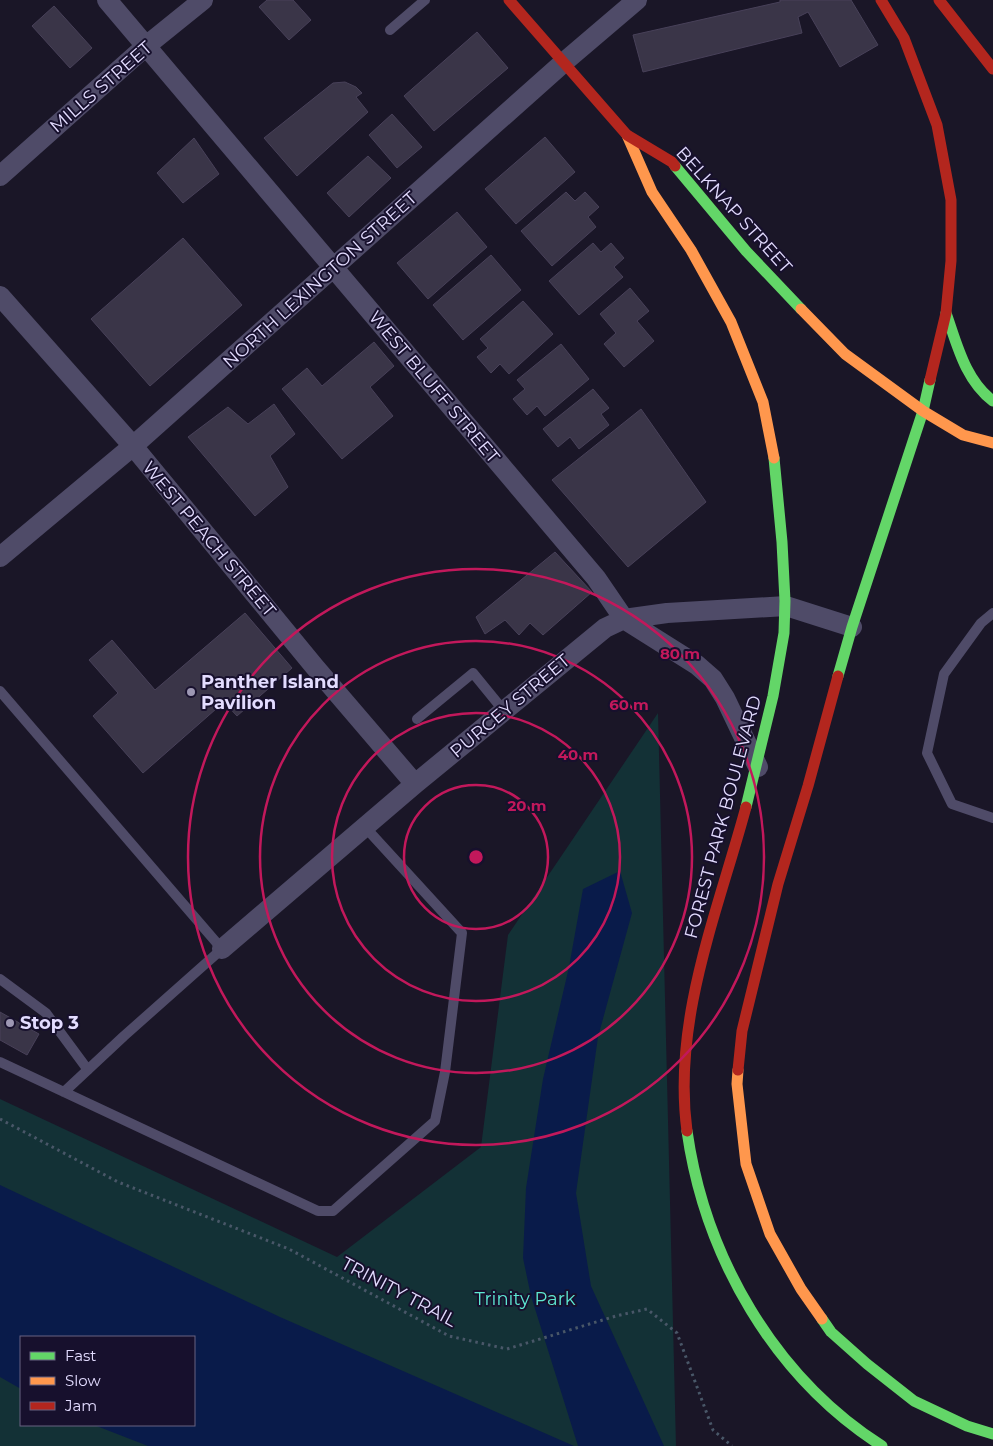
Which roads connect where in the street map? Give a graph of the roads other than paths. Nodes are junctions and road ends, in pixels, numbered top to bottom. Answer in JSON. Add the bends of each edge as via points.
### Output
{"nodes":[{"id":1,"x":107,"y":0,"type":"edge"},
{"id":2,"x":203,"y":0,"type":"edge"},
{"id":3,"x":425,"y":0,"type":"edge"},
{"id":4,"x":509,"y":0,"type":"edge"},
{"id":5,"x":637,"y":0,"type":"edge"},
{"id":6,"x":881,"y":0,"type":"edge"},
{"id":7,"x":939,"y":0,"type":"edge"},
{"id":8,"x":390,"y":30,"type":"dead end"},
{"id":9,"x":146,"y":46,"type":"junction"},
{"id":10,"x":564,"y":63,"type":"junction"},
{"id":11,"x":993,"y":69,"type":"edge"},
{"id":12,"x":626,"y":135,"type":"junction"},
{"id":13,"x":0,"y":176,"type":"edge"},
{"id":14,"x":333,"y":269,"type":"junction"},
{"id":15,"x":0,"y":296,"type":"edge"},
{"id":16,"x":946,"y":313,"type":"junction"},
{"id":17,"x":993,"y":401,"type":"edge"},
{"id":18,"x":923,"y":411,"type":"junction"},
{"id":19,"x":993,"y":443,"type":"edge"},
{"id":20,"x":133,"y":446,"type":"junction"},
{"id":21,"x":0,"y":556,"type":"edge"},
{"id":22,"x":786,"y":606,"type":"junction"},
{"id":23,"x":993,"y":613,"type":"edge"},
{"id":24,"x":624,"y":619,"type":"junction"},
{"id":25,"x":852,"y":627,"type":"junction"},
{"id":26,"x":0,"y":691,"type":"edge"},
{"id":27,"x":504,"y":711,"type":"junction"},
{"id":28,"x":417,"y":719,"type":"dead end"},
{"id":29,"x":758,"y":767,"type":"junction"},
{"id":30,"x":416,"y":784,"type":"junction"},
{"id":31,"x":993,"y":818,"type":"edge"},
{"id":32,"x":365,"y":827,"type":"junction"},
{"id":33,"x":222,"y":949,"type":"junction"},
{"id":34,"x":0,"y":979,"type":"edge"},
{"id":35,"x":0,"y":1062,"type":"edge"},
{"id":36,"x":88,"y":1070,"type":"junction"},
{"id":37,"x":64,"y":1092,"type":"junction"},
{"id":38,"x":993,"y":1434,"type":"edge"},
{"id":39,"x":882,"y":1446,"type":"edge"}],
"edges":[{"from":1,"to":9,"type":"street","name":"WEST BLUFF STREET"},
{"from":2,"to":9,"type":"street","name":"MILLS STREET"},
{"from":3,"to":8,"type":"lane"},
{"from":4,"to":10,"type":"main road","name":"BELKNAP STREET"},
{"from":5,"to":10,"type":"street","name":"NORTH LEXINGTON STREET"},
{"from":6,"to":16,"type":"main road","via":[[904,38],[937,125],[951,200]]},
{"from":7,"to":11,"type":"main road"},
{"from":9,"to":13,"type":"street","name":"MILLS STREET"},
{"from":9,"to":14,"type":"street","name":"WEST BLUFF STREET"},
{"from":10,"to":12,"type":"main road","name":"BELKNAP STREET"},
{"from":10,"to":14,"type":"street","name":"NORTH LEXINGTON STREET"},
{"from":12,"to":18,"type":"main road","name":"BELKNAP STREET","via":[[672,162],[746,251],[845,354]]},
{"from":12,"to":22,"type":"main road","name":"FOREST PARK BOULEVARD","via":[[654,198],[686,243],[731,323],[763,404],[778,483]]},
{"from":14,"to":20,"type":"street","name":"NORTH LEXINGTON STREET"},
{"from":14,"to":24,"type":"street","name":"WEST BLUFF STREET","via":[[596,578]]},
{"from":15,"to":20,"type":"street","name":"WEST PEACH STREET"},
{"from":16,"to":17,"type":"main road","via":[[972,380]]},
{"from":16,"to":18,"type":"main road"},
{"from":18,"to":19,"type":"main road","name":"BELKNAP STREET","via":[[963,434]]},
{"from":18,"to":25,"type":"main road"},
{"from":20,"to":21,"type":"street","name":"NORTH LEXINGTON STREET"},
{"from":20,"to":30,"type":"street","name":"WEST PEACH STREET"},
{"from":22,"to":24,"type":"street","name":"PURCEY STREET"},
{"from":22,"to":25,"type":"street","name":"PURCEY STREET"},
{"from":22,"to":29,"type":"main road","name":"FOREST PARK BOULEVARD","via":[[784,645]]},
{"from":23,"to":31,"type":"lane","via":[[981,623],[944,674],[927,753],[952,804]]},
{"from":24,"to":27,"type":"street","name":"PURCEY STREET","via":[[604,628]]},
{"from":24,"to":29,"type":"street","name":"WEST BLUFF STREET","via":[[697,665],[713,679]]},
{"from":25,"to":38,"type":"main road","via":[[778,884],[742,1031],[737,1084],[746,1164],[770,1234],[801,1289],[831,1332],[914,1401],[967,1426]]},
{"from":26,"to":33,"type":"lane"},
{"from":27,"to":28,"type":"lane","via":[[474,673]]},
{"from":27,"to":30,"type":"street","name":"PURCEY STREET"},
{"from":29,"to":39,"type":"main road","name":"FOREST PARK BOULEVARD","via":[[708,940],[691,1020],[685,1092],[695,1173],[719,1250],[755,1317],[822,1401]]},
{"from":30,"to":32,"type":"street","name":"PURCEY STREET"},
{"from":32,"to":33,"type":"street","name":"PURCEY STREET"},
{"from":32,"to":37,"type":"lane","via":[[462,933],[445,1072],[435,1121],[333,1212],[318,1210]]},
{"from":33,"to":36,"type":"lane"},
{"from":34,"to":36,"type":"lane","via":[[46,1013]]},
{"from":35,"to":37,"type":"lane"},
{"from":36,"to":37,"type":"lane"}]}
